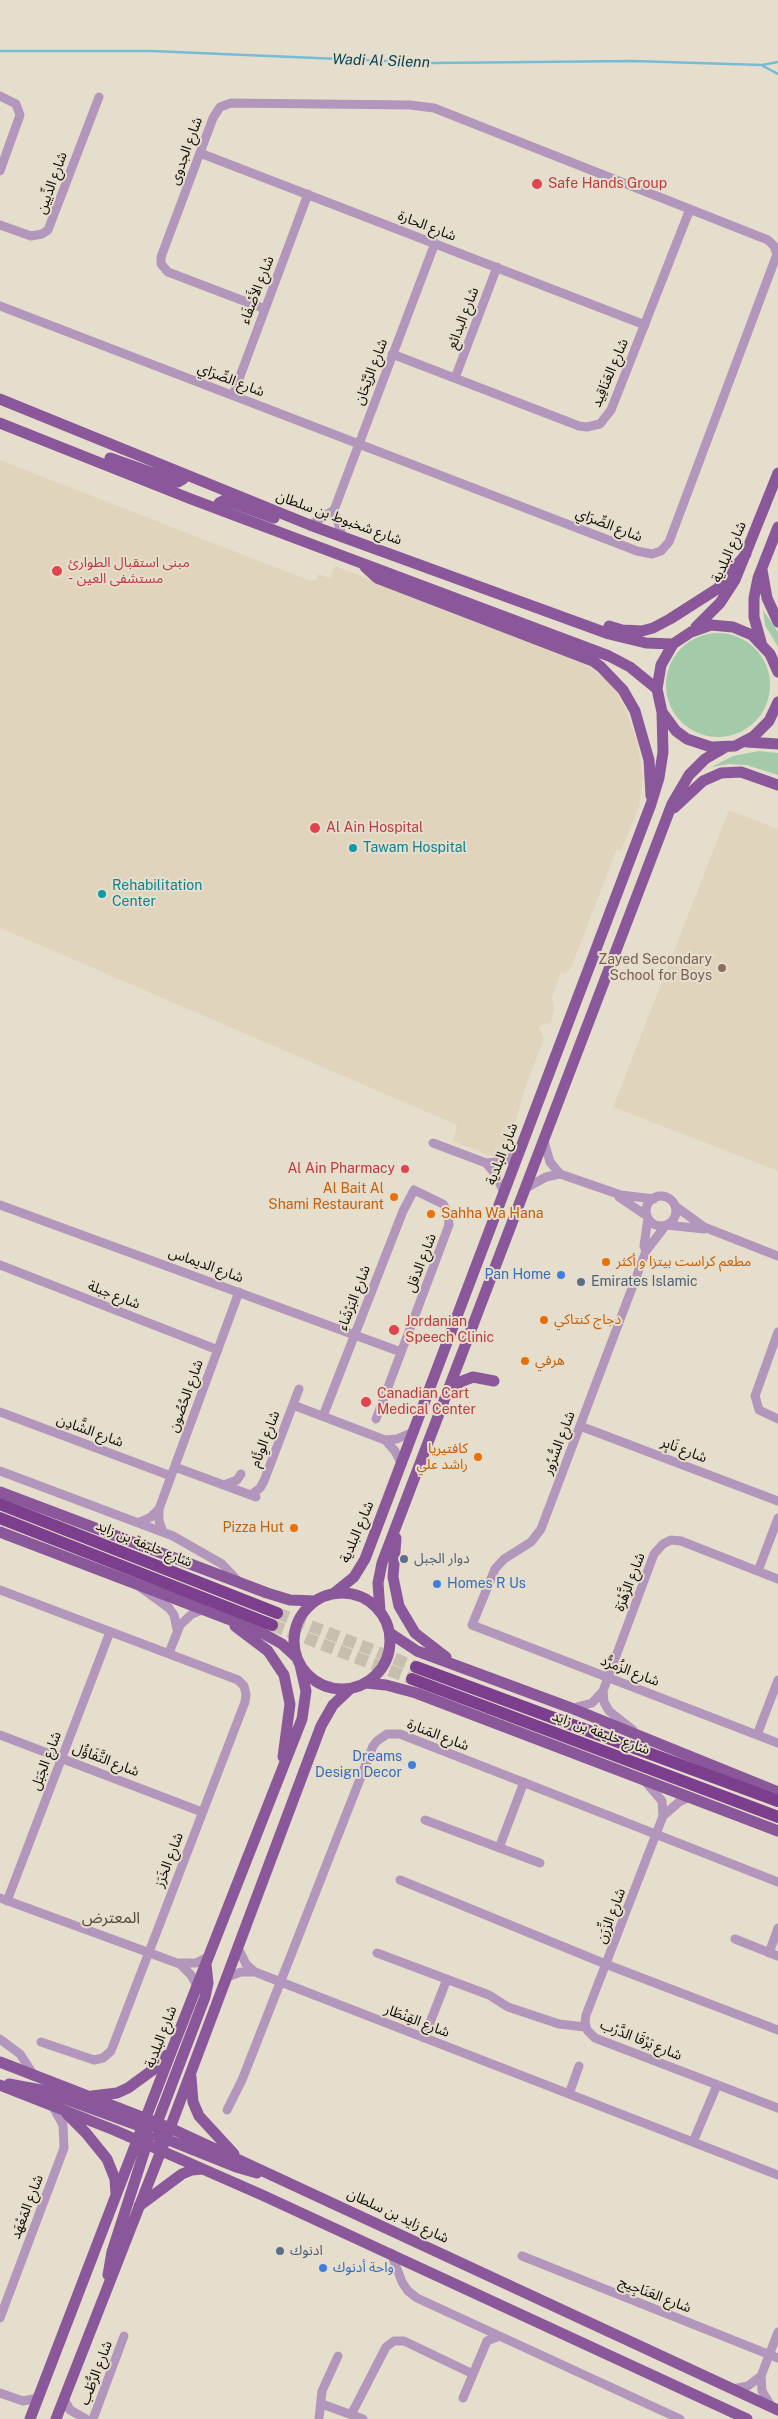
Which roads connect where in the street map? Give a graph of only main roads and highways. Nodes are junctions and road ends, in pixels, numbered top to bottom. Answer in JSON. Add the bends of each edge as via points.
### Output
{"nodes":[{"id":1,"x":0,"y":399,"type":"edge"},
{"id":2,"x":0,"y":422,"type":"edge"},
{"id":3,"x":74,"y":451,"type":"junction"},
{"id":4,"x":778,"y":473,"type":"edge"},
{"id":5,"x":182,"y":474,"type":"junction"},
{"id":6,"x":223,"y":510,"type":"junction"},
{"id":7,"x":778,"y":527,"type":"edge"},
{"id":8,"x":380,"y":550,"type":"junction"},
{"id":9,"x":746,"y":554,"type":"junction"},
{"id":10,"x":362,"y":564,"type":"junction"},
{"id":11,"x":762,"y":569,"type":"junction"},
{"id":12,"x":461,"y":578,"type":"junction"},
{"id":13,"x":778,"y":622,"type":"edge"},
{"id":14,"x":690,"y":632,"type":"junction"},
{"id":15,"x":761,"y":642,"type":"junction"},
{"id":16,"x":673,"y":644,"type":"junction"},
{"id":17,"x":776,"y":661,"type":"edge"},
{"id":18,"x":778,"y":672,"type":"edge"},
{"id":19,"x":657,"y":689,"type":"junction"},
{"id":20,"x":778,"y":702,"type":"edge"},
{"id":21,"x":662,"y":712,"type":"junction"},
{"id":22,"x":745,"y":742,"type":"junction"},
{"id":23,"x":778,"y":744,"type":"edge"},
{"id":24,"x":724,"y":748,"type":"junction"},
{"id":25,"x":778,"y":785,"type":"edge"},
{"id":26,"x":651,"y":804,"type":"junction"},
{"id":27,"x":667,"y":817,"type":"junction"},
{"id":28,"x":494,"y":1381,"type":"dead end"},
{"id":29,"x":446,"y":1396,"type":"junction"},
{"id":30,"x":0,"y":1492,"type":"edge"},
{"id":31,"x":0,"y":1504,"type":"edge"},
{"id":32,"x":0,"y":1518,"type":"edge"},
{"id":33,"x":396,"y":1526,"type":"junction"},
{"id":34,"x":0,"y":1532,"type":"edge"},
{"id":35,"x":333,"y":1594,"type":"junction"},
{"id":36,"x":315,"y":1601,"type":"junction"},
{"id":37,"x":380,"y":1611,"type":"junction"},
{"id":38,"x":228,"y":1620,"type":"junction"},
{"id":39,"x":390,"y":1634,"type":"junction"},
{"id":40,"x":298,"y":1661,"type":"junction"},
{"id":41,"x":462,"y":1667,"type":"junction"},
{"id":42,"x":366,"y":1683,"type":"junction"},
{"id":43,"x":350,"y":1689,"type":"junction"},
{"id":44,"x":283,"y":1767,"type":"junction"},
{"id":45,"x":778,"y":1792,"type":"edge"},
{"id":46,"x":778,"y":1801,"type":"edge"},
{"id":47,"x":778,"y":1817,"type":"edge"},
{"id":48,"x":778,"y":1831,"type":"edge"},
{"id":49,"x":207,"y":1960,"type":"junction"},
{"id":50,"x":173,"y":2047,"type":"junction"},
{"id":51,"x":0,"y":2062,"type":"edge"},
{"id":52,"x":190,"y":2073,"type":"junction"},
{"id":53,"x":0,"y":2084,"type":"edge"},
{"id":54,"x":90,"y":2096,"type":"junction"},
{"id":55,"x":56,"y":2106,"type":"junction"},
{"id":56,"x":153,"y":2132,"type":"junction"},
{"id":57,"x":161,"y":2150,"type":"junction"},
{"id":58,"x":238,"y":2159,"type":"junction"},
{"id":59,"x":203,"y":2169,"type":"junction"},
{"id":60,"x":273,"y":2175,"type":"junction"},
{"id":61,"x":116,"y":2197,"type":"junction"},
{"id":62,"x":139,"y":2206,"type":"junction"},
{"id":63,"x":109,"y":2283,"type":"junction"},
{"id":64,"x":775,"y":2409,"type":"edge"},
{"id":65,"x":31,"y":2418,"type":"edge"},
{"id":66,"x":56,"y":2419,"type":"edge"},
{"id":67,"x":747,"y":2419,"type":"edge"}],
"edges":[{"from":1,"to":5,"type":"main road","name":"شارع شخبوط بن سلطان"},
{"from":2,"to":3,"type":"main road"},
{"from":3,"to":5,"type":"main road","via":[[102,456],[178,482],[184,479]]},
{"from":3,"to":6,"type":"main road"},
{"from":4,"to":9,"type":"main road","name":"شارع البلدية"},
{"from":5,"to":8,"type":"main road","name":"شارع شخبوط بن سلطان"},
{"from":6,"to":8,"type":"main road","via":[[220,502],[228,501],[325,537]]},
{"from":6,"to":10,"type":"main road"},
{"from":7,"to":11,"type":"main road"},
{"from":8,"to":12,"type":"main road","name":"شارع شخبوط بن سلطان"},
{"from":9,"to":12,"type":"main road","via":[[725,581],[705,598],[653,628],[642,630],[622,630],[510,590]]},
{"from":9,"to":14,"type":"main road","name":"شارع البلدية","via":[[728,592]]},
{"from":10,"to":19,"type":"main road","via":[[609,656],[630,667]]},
{"from":10,"to":26,"type":"main road","via":[[376,578],[593,661],[601,667],[623,690],[639,722],[649,760]]},
{"from":11,"to":13,"type":"main road","via":[[767,598]]},
{"from":11,"to":15,"type":"main road","via":[[755,588],[753,608]]},
{"from":12,"to":16,"type":"main road","name":"شارع شخبوط بن سلطان","via":[[621,638]]},
{"from":14,"to":15,"type":"main road","via":[[722,625],[743,630]]},
{"from":14,"to":16,"type":"main road"},
{"from":15,"to":17,"type":"main road"},
{"from":16,"to":19,"type":"main road","via":[[660,665]]},
{"from":17,"to":18,"type":"main road"},
{"from":19,"to":21,"type":"main road"},
{"from":20,"to":22,"type":"main road","via":[[762,729]]},
{"from":21,"to":24,"type":"main road","via":[[686,739]]},
{"from":21,"to":26,"type":"main road","name":"شارع البلدية","via":[[662,758]]},
{"from":22,"to":23,"type":"main road"},
{"from":22,"to":24,"type":"main road"},
{"from":24,"to":27,"type":"main road","via":[[705,759],[689,775]]},
{"from":25,"to":27,"type":"main road","via":[[748,773],[721,773],[695,787]]},
{"from":26,"to":35,"type":"main road","name":"شارع البلدية","via":[[365,1559],[354,1577]]},
{"from":27,"to":29,"type":"main road"},
{"from":28,"to":29,"type":"main road","via":[[466,1379]]},
{"from":29,"to":33,"type":"main road"},
{"from":30,"to":36,"type":"main road","via":[[282,1598]]},
{"from":31,"to":32,"type":"highway","name":"شارع خليفة بن زايد","via":[[275,1619]]},
{"from":33,"to":37,"type":"main road","via":[[379,1573]]},
{"from":33,"to":41,"type":"main road","via":[[393,1577],[399,1606],[422,1640]]},
{"from":34,"to":38,"type":"main road"},
{"from":35,"to":36,"type":"main road"},
{"from":35,"to":37,"type":"main road","via":[[358,1596]]},
{"from":36,"to":40,"type":"main road","via":[[303,1612],[296,1626],[294,1642]]},
{"from":37,"to":39,"type":"main road"},
{"from":38,"to":40,"type":"main road","via":[[266,1634]]},
{"from":38,"to":44,"type":"main road","via":[[268,1651],[284,1675],[290,1704]]},
{"from":39,"to":41,"type":"main road","via":[[417,1650]]},
{"from":39,"to":42,"type":"main road","via":[[387,1658],[379,1673]]},
{"from":40,"to":43,"type":"main road","via":[[311,1678],[325,1686]]},
{"from":40,"to":44,"type":"main road","name":"شارع البلدية","via":[[305,1682],[304,1710]]},
{"from":41,"to":45,"type":"main road"},
{"from":42,"to":43,"type":"main road"},
{"from":42,"to":48,"type":"main road","via":[[416,1693]]},
{"from":43,"to":52,"type":"main road","name":"شارع البلدية","via":[[333,1705],[321,1726]]},
{"from":44,"to":49,"type":"main road","name":"شارع البلدية"},
{"from":46,"to":47,"type":"highway","name":"شارع خليفة بن زايد","via":[[414,1673]]},
{"from":49,"to":50,"type":"main road","name":"شارع البلدية"},
{"from":49,"to":56,"type":"main road","via":[[205,1997]]},
{"from":50,"to":54,"type":"main road","via":[[154,2069],[128,2088]]},
{"from":50,"to":56,"type":"main road","name":"شارع البلدية"},
{"from":51,"to":54,"type":"main road","name":"شارع زايد بن سلطان"},
{"from":52,"to":56,"type":"main road","name":"شارع البلدية"},
{"from":52,"to":58,"type":"main road","via":[[193,2102],[199,2116]]},
{"from":53,"to":55,"type":"main road","name":"شارع زايد بن سلطان"},
{"from":53,"to":56,"type":"main road","via":[[32,2087]]},
{"from":54,"to":56,"type":"main road","name":"شارع زايد بن سلطان"},
{"from":55,"to":56,"type":"main road","name":"شارع زايد بن سلطان"},
{"from":55,"to":61,"type":"main road","via":[[86,2133],[107,2159],[115,2179]]},
{"from":56,"to":57,"type":"main road","name":"شارع زايد بن سلطان"},
{"from":56,"to":58,"type":"main road","name":"شارع زايد بن سلطان"},
{"from":56,"to":60,"type":"main road","via":[[236,2168]]},
{"from":56,"to":61,"type":"main road","name":"شارع البلدية"},
{"from":56,"to":63,"type":"main road","via":[[112,2252],[108,2267]]},
{"from":57,"to":59,"type":"main road","name":"شارع زايد بن سلطان"},
{"from":57,"to":62,"type":"main road"},
{"from":58,"to":60,"type":"main road","name":"شارع زايد بن سلطان"},
{"from":59,"to":62,"type":"main road","via":[[182,2174]]},
{"from":59,"to":67,"type":"main road","name":"شارع زايد بن سلطان"},
{"from":60,"to":64,"type":"main road","name":"شارع زايد بن سلطان"},
{"from":61,"to":65,"type":"main road","name":"شارع البلدية"},
{"from":62,"to":63,"type":"main road"},
{"from":63,"to":66,"type":"main road"}]}
